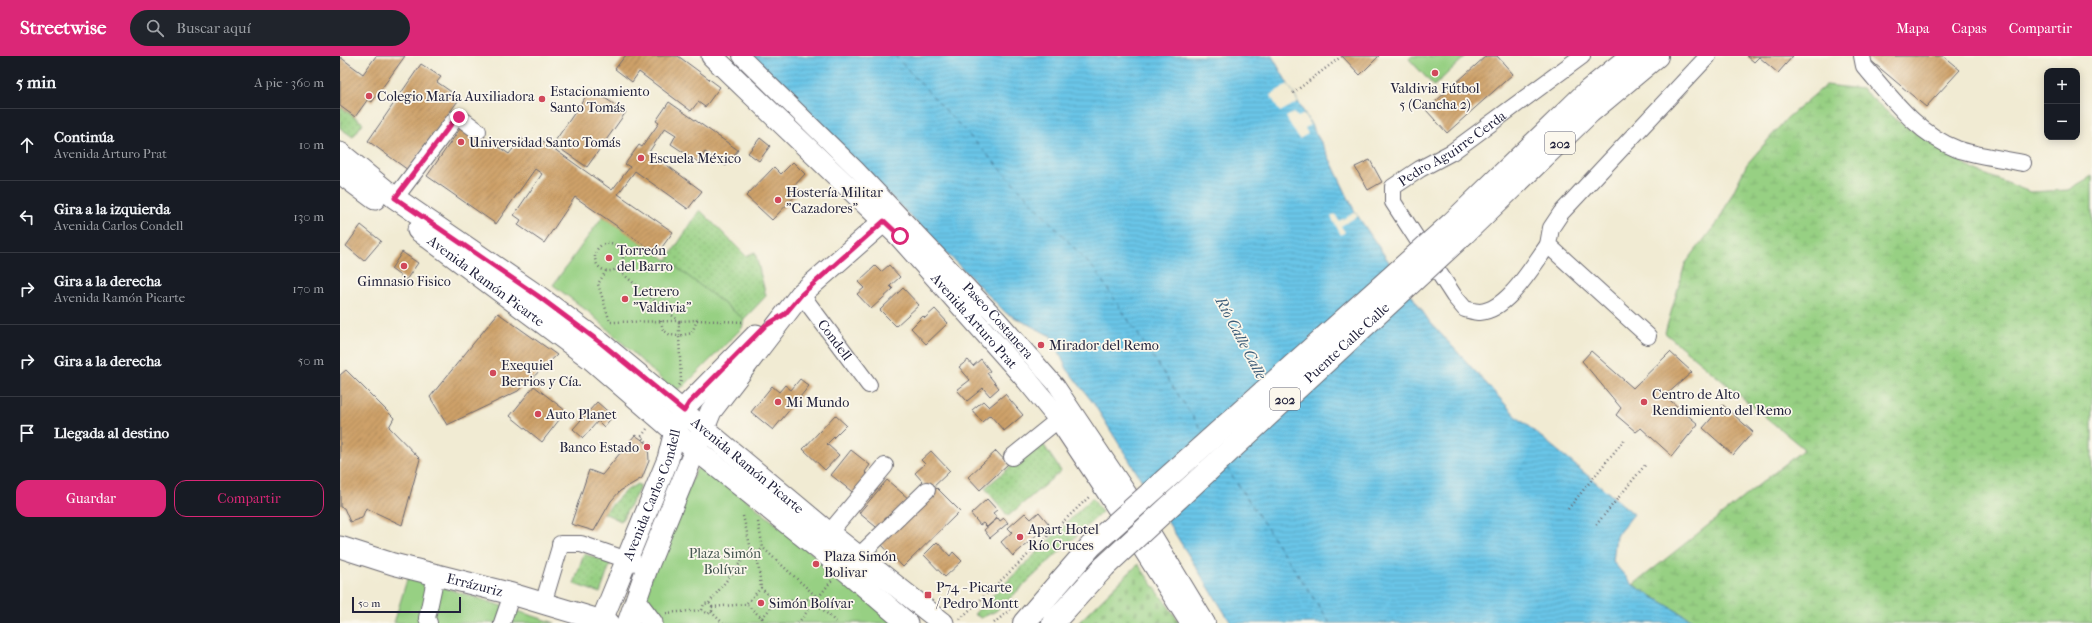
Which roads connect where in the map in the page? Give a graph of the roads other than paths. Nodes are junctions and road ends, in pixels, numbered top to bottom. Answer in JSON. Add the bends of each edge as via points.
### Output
{"nodes":[{"id":1,"x":712,"y":56,"type":"edge"},
{"id":2,"x":741,"y":56,"type":"edge"},
{"id":3,"x":1582,"y":56,"type":"edge"},
{"id":4,"x":1631,"y":56,"type":"edge"},
{"id":5,"x":1657,"y":56,"type":"edge"},
{"id":6,"x":1708,"y":56,"type":"edge"},
{"id":7,"x":1862,"y":56,"type":"edge"},
{"id":8,"x":478,"y":130,"type":"dead end"},
{"id":9,"x":340,"y":153,"type":"edge"},
{"id":10,"x":2022,"y":163,"type":"dead end"},
{"id":11,"x":340,"y":173,"type":"edge"},
{"id":12,"x":395,"y":198,"type":"junction"},
{"id":13,"x":884,"y":221,"type":"junction"},
{"id":14,"x":1458,"y":228,"type":"junction"},
{"id":15,"x":1548,"y":245,"type":"junction"},
{"id":16,"x":802,"y":294,"type":"junction"},
{"id":17,"x":785,"y":314,"type":"junction"},
{"id":18,"x":1648,"y":336,"type":"dead end"},
{"id":19,"x":869,"y":385,"type":"dead end"},
{"id":20,"x":684,"y":411,"type":"junction"},
{"id":21,"x":1059,"y":419,"type":"junction"},
{"id":22,"x":705,"y":429,"type":"junction"},
{"id":23,"x":675,"y":431,"type":"junction"},
{"id":24,"x":695,"y":449,"type":"junction"},
{"id":25,"x":1012,"y":458,"type":"dead end"},
{"id":26,"x":885,"y":466,"type":"dead end"},
{"id":27,"x":927,"y":490,"type":"dead end"},
{"id":28,"x":829,"y":533,"type":"junction"},
{"id":29,"x":340,"y":547,"type":"edge"},
{"id":30,"x":859,"y":556,"type":"junction"},
{"id":31,"x":627,"y":559,"type":"junction"},
{"id":32,"x":647,"y":568,"type":"junction"},
{"id":33,"x":436,"y":575,"type":"junction"},
{"id":34,"x":512,"y":594,"type":"junction"},
{"id":35,"x":636,"y":602,"type":"junction"},
{"id":36,"x":543,"y":604,"type":"junction"},
{"id":37,"x":657,"y":618,"type":"edge"},
{"id":38,"x":606,"y":621,"type":"edge"},
{"id":39,"x":429,"y":623,"type":"edge"},
{"id":40,"x":502,"y":623,"type":"edge"},
{"id":41,"x":628,"y":623,"type":"edge"},
{"id":42,"x":907,"y":623,"type":"edge"},
{"id":43,"x":943,"y":623,"type":"edge"},
{"id":44,"x":1024,"y":623,"type":"edge"},
{"id":45,"x":1054,"y":623,"type":"edge"},
{"id":46,"x":1191,"y":623,"type":"edge"},
{"id":47,"x":1207,"y":623,"type":"edge"}],
"edges":[{"from":1,"to":13,"type":"main road","name":"Avenida Arturo Prat"},
{"from":2,"to":47,"type":"street","name":"Paseo Costanera","via":[[863,176],[998,319],[1056,385],[1130,494]]},
{"from":3,"to":15,"type":"street","name":"Pedro Aguirre Cerda","via":[[1452,152],[1393,187],[1393,202],[1465,309],[1481,312],[1502,304]]},
{"from":4,"to":14,"type":"highway","number":"202","via":[[1588,91]]},
{"from":5,"to":14,"type":"highway","number":"202"},
{"from":6,"to":15,"type":"street","name":"Pedro Aguirre Cerda","via":[[1561,213],[1551,228]]},
{"from":7,"to":10,"type":"street","via":[[1864,66],[1905,113],[1926,132],[1958,149]]},
{"from":8,"to":12,"type":"street","via":[[459,117],[455,119]]},
{"from":9,"to":12,"type":"main road","name":"Avenida Ramón Picarte"},
{"from":11,"to":23,"type":"main road","name":"Avenida Ramón Picarte","via":[[591,359]]},
{"from":12,"to":20,"type":"main road","name":"Avenida Ramón Picarte","via":[[538,296],[601,343]]},
{"from":13,"to":16,"type":"main road","name":"Avenida Carlos Condell"},
{"from":13,"to":21,"type":"main road","name":"Avenida Arturo Prat"},
{"from":14,"to":44,"type":"highway","name":"Puente Calle Calle","number":"202","bridge":true,"via":[[1091,546]]},
{"from":14,"to":45,"type":"highway","name":"Puente Calle Calle","number":"202","bridge":true,"via":[[1105,566]]},
{"from":15,"to":18,"type":"street"},
{"from":16,"to":17,"type":"main road","name":"Avenida Carlos Condell"},
{"from":16,"to":19,"type":"street","name":"Condell"},
{"from":17,"to":20,"type":"main road","name":"Avenida Carlos Condell","via":[[765,326]]},
{"from":17,"to":22,"type":"main road","name":"Avenida Carlos Condell","via":[[711,411]]},
{"from":20,"to":22,"type":"main road","name":"Avenida Ramón Picarte"},
{"from":20,"to":23,"type":"main road","name":"Avenida Carlos Condell"},
{"from":21,"to":25,"type":"street"},
{"from":21,"to":46,"type":"main road","name":"Avenida Arturo Prat"},
{"from":22,"to":24,"type":"main road","name":"Avenida Carlos Condell"},
{"from":22,"to":28,"type":"main road","name":"Avenida Ramón Picarte"},
{"from":23,"to":24,"type":"main road","name":"Avenida Ramón Picarte"},
{"from":23,"to":31,"type":"main road","name":"Avenida Carlos Condell","via":[[668,459]]},
{"from":24,"to":32,"type":"main road","name":"Avenida Carlos Condell"},
{"from":24,"to":42,"type":"main road","name":"Avenida Ramón Picarte"},
{"from":26,"to":28,"type":"street"},
{"from":27,"to":30,"type":"street"},
{"from":28,"to":30,"type":"main road","name":"Avenida Ramón Picarte"},
{"from":29,"to":33,"type":"main road","name":"Errázuriz"},
{"from":30,"to":43,"type":"main road","name":"Avenida Ramón Picarte"},
{"from":31,"to":32,"type":"street"},
{"from":31,"to":36,"type":"street","via":[[581,544],[560,544]]},
{"from":31,"to":38,"type":"main road","name":"Avenida Carlos Condell"},
{"from":32,"to":35,"type":"main road","name":"Avenida Carlos Condell"},
{"from":33,"to":34,"type":"main road","name":"Errázuriz"},
{"from":33,"to":39,"type":"street","via":[[427,618]]},
{"from":34,"to":36,"type":"main road","name":"Errázuriz"},
{"from":34,"to":40,"type":"street"},
{"from":35,"to":37,"type":"main road"},
{"from":35,"to":41,"type":"main road","name":"Avenida Carlos Condell"},
{"from":36,"to":38,"type":"main road","name":"Errázuriz"}]}
